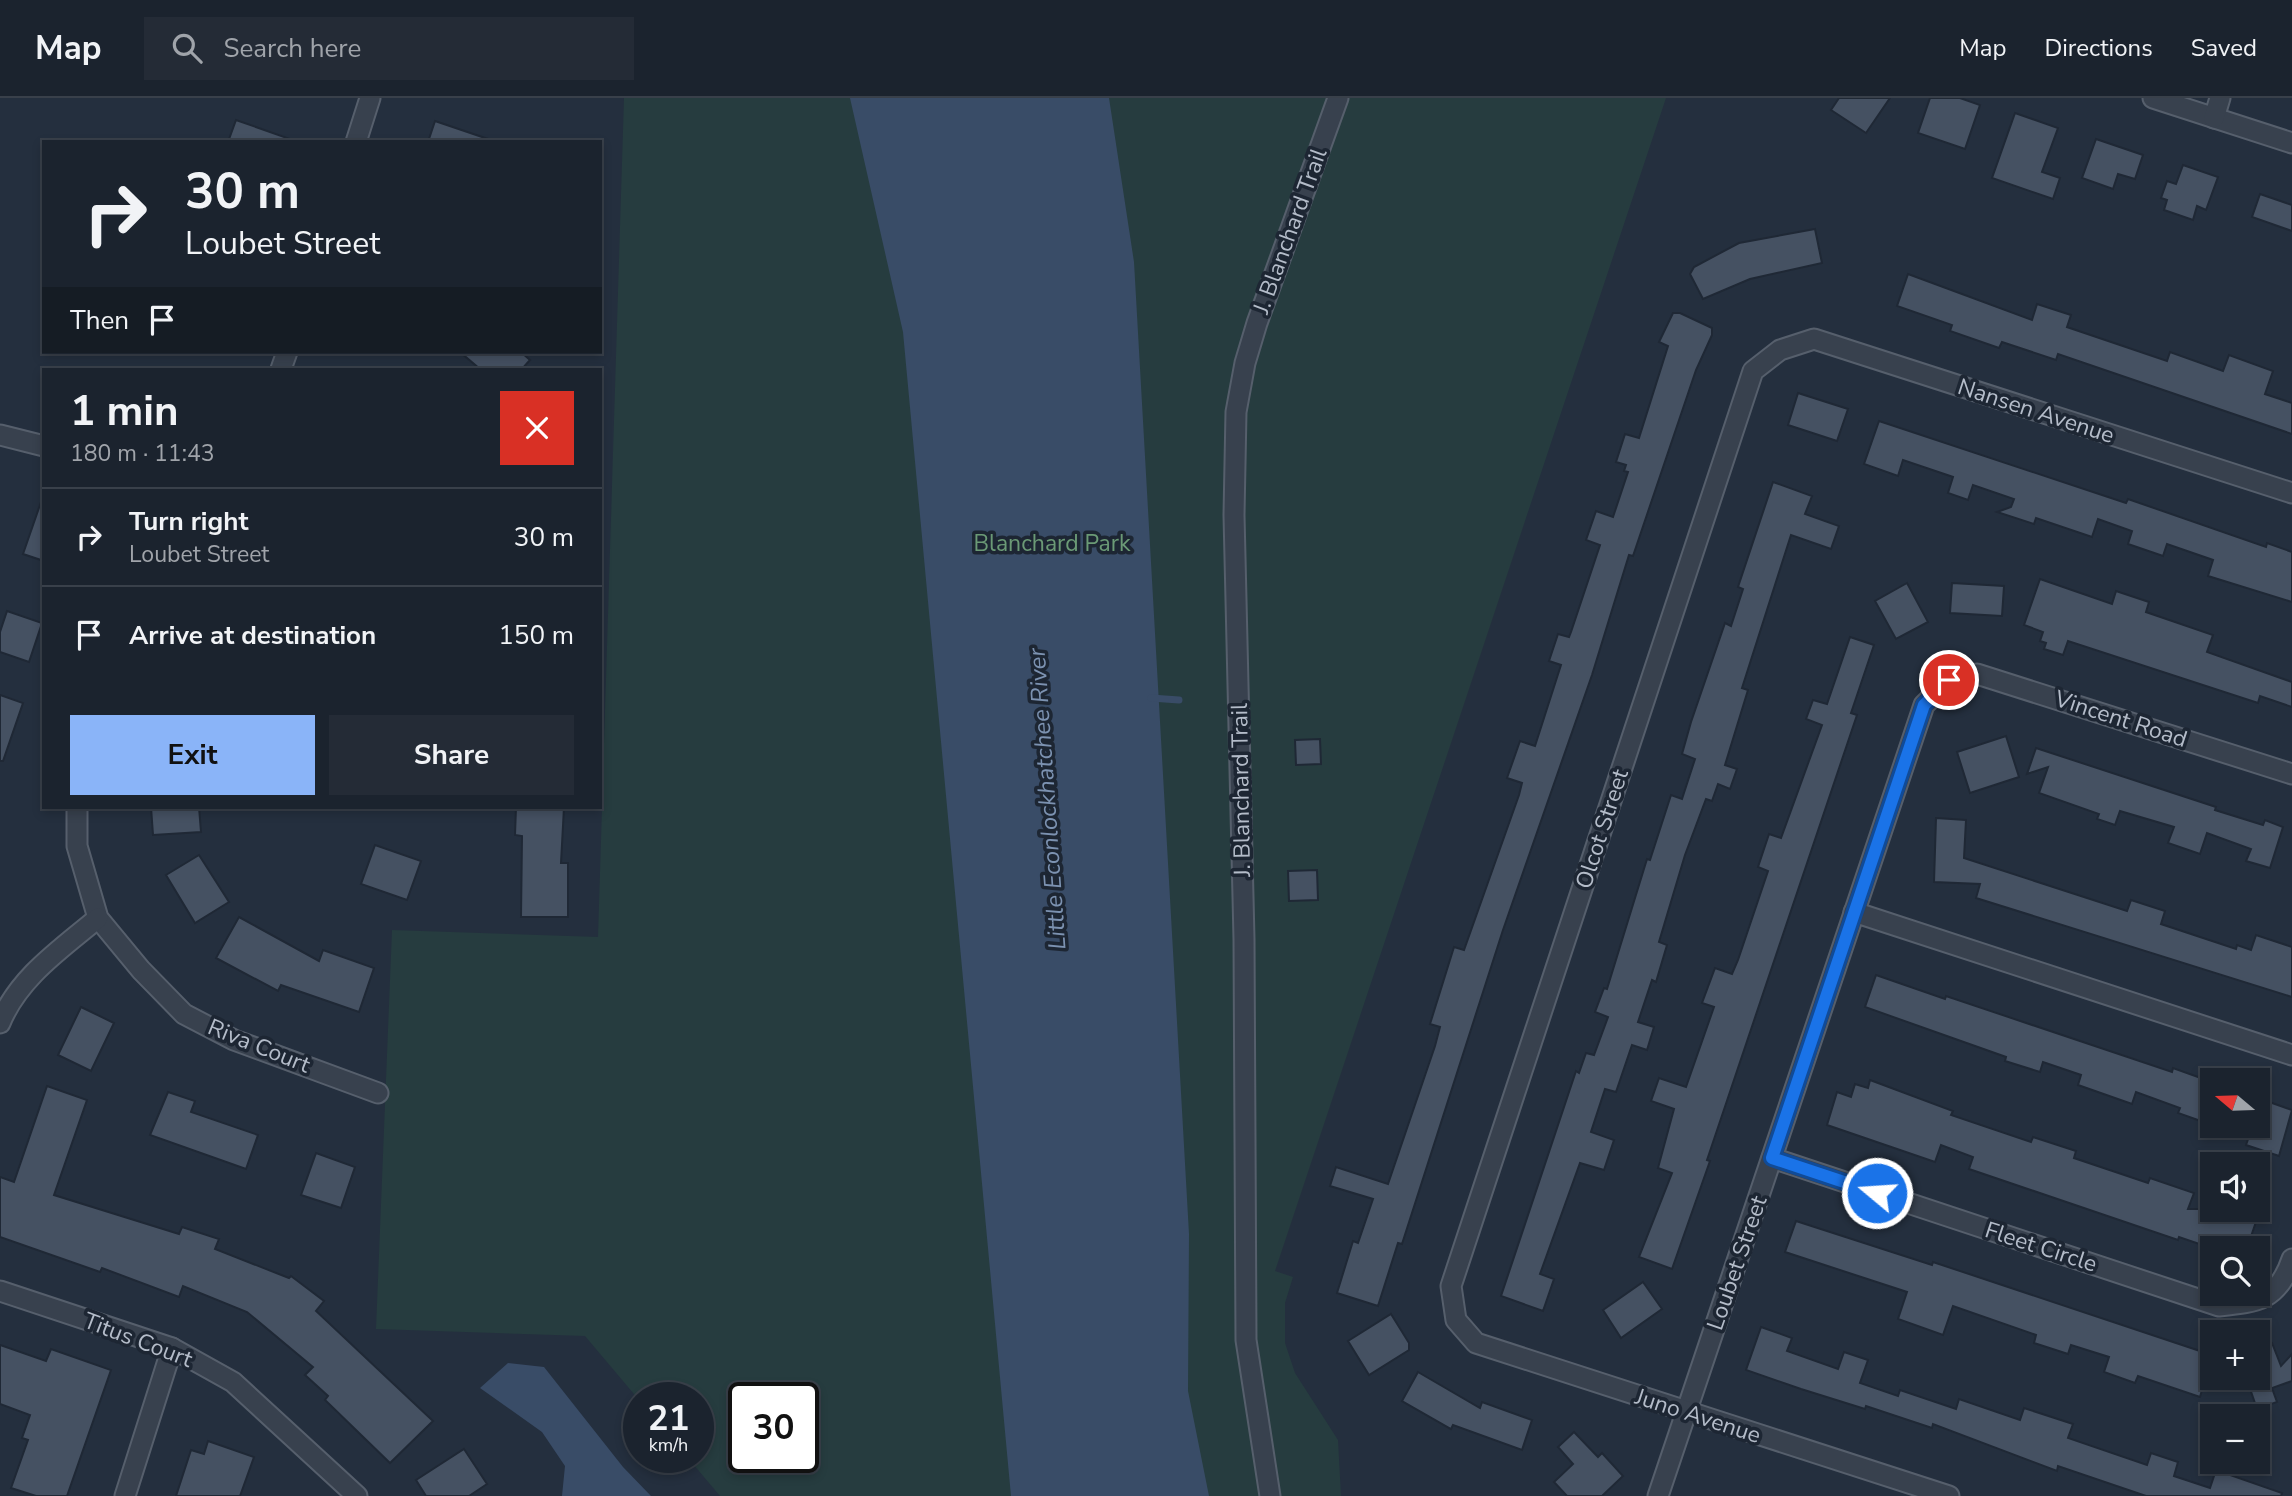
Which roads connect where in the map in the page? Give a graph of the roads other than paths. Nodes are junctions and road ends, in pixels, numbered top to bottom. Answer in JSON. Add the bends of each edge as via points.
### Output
{"nodes":[{"id":1,"x":370,"y":98,"type":"edge"},
{"id":2,"x":1338,"y":98,"type":"edge"},
{"id":3,"x":2153,"y":98,"type":"edge"},
{"id":4,"x":2220,"y":98,"type":"edge"},
{"id":5,"x":2214,"y":118,"type":"junction"},
{"id":6,"x":357,"y":140,"type":"edge"},
{"id":7,"x":2292,"y":143,"type":"edge"},
{"id":8,"x":1780,"y":350,"type":"joint"},
{"id":9,"x":0,"y":435,"type":"edge"},
{"id":10,"x":42,"y":446,"type":"edge"},
{"id":11,"x":2292,"y":493,"type":"edge"},
{"id":12,"x":1949,"y":680,"type":"joint"},
{"id":13,"x":2292,"y":774,"type":"edge"},
{"id":14,"x":77,"y":809,"type":"edge"},
{"id":15,"x":1854,"y":912,"type":"junction"},
{"id":16,"x":98,"y":918,"type":"junction"},
{"id":17,"x":0,"y":1023,"type":"edge"},
{"id":18,"x":2292,"y":1055,"type":"edge"},
{"id":19,"x":378,"y":1093,"type":"dead end"},
{"id":20,"x":1772,"y":1158,"type":"junction"},
{"id":21,"x":2292,"y":1259,"type":"edge"},
{"id":22,"x":0,"y":1291,"type":"edge"},
{"id":23,"x":1456,"y":1320,"type":"joint"},
{"id":24,"x":172,"y":1348,"type":"junction"},
{"id":25,"x":1686,"y":1412,"type":"junction"},
{"id":26,"x":125,"y":1496,"type":"edge"},
{"id":27,"x":357,"y":1496,"type":"edge"},
{"id":28,"x":1270,"y":1496,"type":"edge"},
{"id":29,"x":1658,"y":1496,"type":"edge"},
{"id":30,"x":1949,"y":1496,"type":"edge"}],
"edges":[{"from":1,"to":6,"type":"street"},
{"from":2,"to":28,"type":"street","name":"J. Blanchard Trail","via":[[1261,311],[1236,412],[1246,1340]]},
{"from":3,"to":5,"type":"street"},
{"from":4,"to":5,"type":"street"},
{"from":5,"to":7,"type":"street"},
{"from":8,"to":11,"type":"street","name":"Nansen Avenue","via":[[1814,339]]},
{"from":8,"to":23,"type":"street","name":"Olcot Street","via":[[1753,371],[1451,1286]]},
{"from":9,"to":10,"type":"street"},
{"from":12,"to":13,"type":"street","name":"Vincent Road","via":[[1977,674]]},
{"from":12,"to":15,"type":"street","name":"Loubet Street","via":[[1924,705]]},
{"from":14,"to":16,"type":"street","via":[[77,846]]},
{"from":15,"to":18,"type":"street"},
{"from":15,"to":20,"type":"street","name":"Loubet Street"},
{"from":16,"to":17,"type":"street","via":[[37,968],[8,1003]]},
{"from":16,"to":19,"type":"street","name":"Riva Court","via":[[184,1014],[234,1040]]},
{"from":20,"to":21,"type":"street","name":"Fleet Circle","via":[[2219,1306],[2258,1302],[2284,1283]]},
{"from":20,"to":25,"type":"street","name":"Loubet Street"},
{"from":22,"to":24,"type":"street","name":"Titus Court"},
{"from":23,"to":25,"type":"street","name":"Juno Avenue","via":[[1476,1343]]},
{"from":24,"to":26,"type":"street"},
{"from":24,"to":27,"type":"street","name":"Titus Court","via":[[233,1382]]},
{"from":25,"to":29,"type":"street","name":"Loubet Street"},
{"from":25,"to":30,"type":"street","name":"Juno Avenue"}]}
